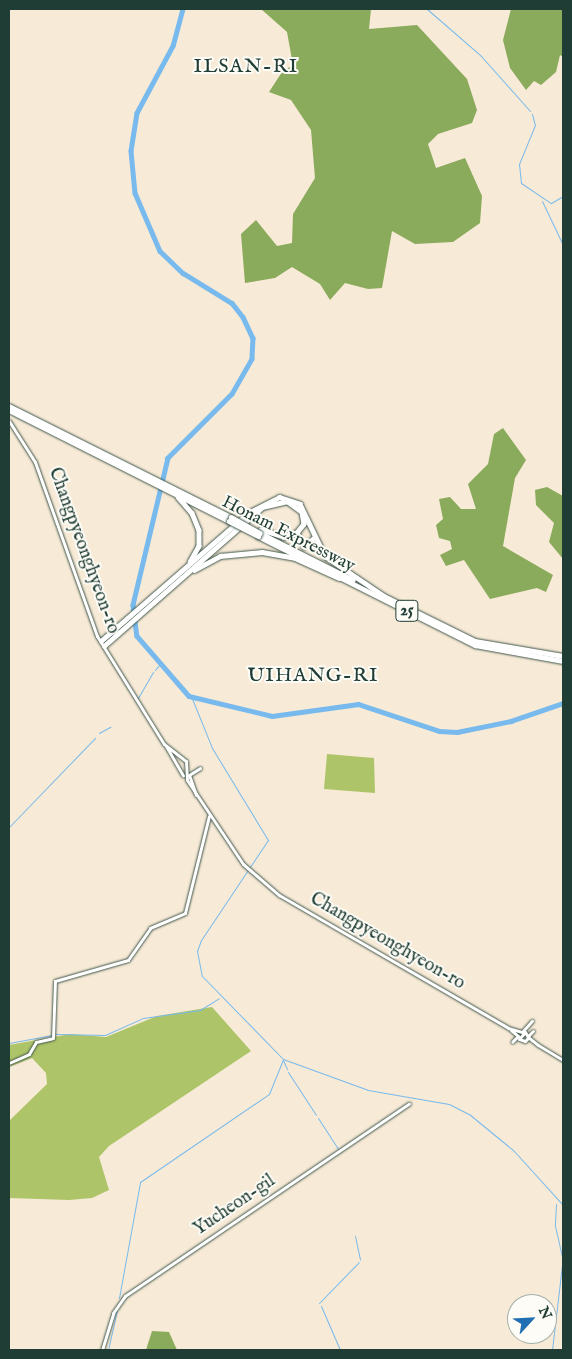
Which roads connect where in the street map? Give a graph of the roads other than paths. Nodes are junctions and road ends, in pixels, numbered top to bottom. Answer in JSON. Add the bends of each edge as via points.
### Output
{"nodes":[{"id":1,"x":9,"y":406,"type":"edge"},
{"id":2,"x":9,"y":410,"type":"edge"},
{"id":3,"x":9,"y":421,"type":"edge"},
{"id":4,"x":147,"y":478,"type":"junction"},
{"id":5,"x":174,"y":491,"type":"junction"},
{"id":6,"x":260,"y":533,"type":"junction"},
{"id":7,"x":298,"y":533,"type":"junction"},
{"id":8,"x":314,"y":538,"type":"junction"},
{"id":9,"x":347,"y":580,"type":"junction"},
{"id":10,"x":175,"y":581,"type":"junction"},
{"id":11,"x":384,"y":596,"type":"junction"},
{"id":12,"x":103,"y":644,"type":"junction"},
{"id":13,"x":563,"y":656,"type":"edge"},
{"id":14,"x":563,"y":661,"type":"edge"},
{"id":15,"x":164,"y":744,"type":"junction"},
{"id":16,"x":200,"y":768,"type":"dead end"},
{"id":17,"x":187,"y":780,"type":"junction"},
{"id":18,"x":197,"y":798,"type":"junction"},
{"id":19,"x":209,"y":816,"type":"junction"},
{"id":20,"x":532,"y":1021,"type":"junction"},
{"id":21,"x":508,"y":1028,"type":"junction"},
{"id":22,"x":522,"y":1032,"type":"junction"},
{"id":23,"x":518,"y":1036,"type":"junction"},
{"id":24,"x":526,"y":1037,"type":"junction"},
{"id":25,"x":520,"y":1041,"type":"junction"},
{"id":26,"x":512,"y":1042,"type":"junction"},
{"id":27,"x":536,"y":1044,"type":"junction"},
{"id":28,"x":563,"y":1060,"type":"edge"},
{"id":29,"x":9,"y":1063,"type":"edge"},
{"id":30,"x":409,"y":1104,"type":"dead end"},
{"id":31,"x":102,"y":1350,"type":"edge"}],
"edges":[{"from":1,"to":4,"type":"highway","name":"Honam Expressway","number":"25"},
{"from":2,"to":4,"type":"highway","name":"Honam Expressway","number":"25"},
{"from":3,"to":12,"type":"main road","name":"Changpyeonghyeon-ro","via":[[35,462]]},
{"from":4,"to":5,"type":"highway","name":"Honam Expressway","number":"25"},
{"from":5,"to":6,"type":"highway","name":"Honam Expressway","number":"25","bridge":true},
{"from":5,"to":10,"type":"highway","via":[[192,513],[200,538],[197,552]]},
{"from":6,"to":7,"type":"highway","via":[[284,537]]},
{"from":6,"to":9,"type":"highway","name":"Honam Expressway","number":"25"},
{"from":6,"to":11,"type":"highway","name":"Honam Expressway","number":"25"},
{"from":7,"to":8,"type":"highway","via":[[304,546]]},
{"from":7,"to":10,"type":"highway","via":[[304,518],[299,507],[280,501],[262,507]]},
{"from":8,"to":10,"type":"highway","via":[[300,504],[286,498],[273,499],[248,513]]},
{"from":8,"to":11,"type":"highway","via":[[334,563]]},
{"from":9,"to":10,"type":"highway","via":[[278,553],[247,552],[209,561]]},
{"from":9,"to":14,"type":"highway","name":"Honam Expressway","number":"25","via":[[475,645]]},
{"from":10,"to":12,"type":"highway"},
{"from":10,"to":12,"type":"highway","via":[[125,621]]},
{"from":11,"to":13,"type":"highway","name":"Honam Expressway","number":"25","via":[[475,641]]},
{"from":12,"to":15,"type":"main road","name":"Changpyeonghyeon-ro"},
{"from":15,"to":17,"type":"main road"},
{"from":15,"to":17,"type":"main road","name":"Changpyeonghyeon-ro","via":[[186,761]]},
{"from":16,"to":18,"type":"main road","via":[[189,775]]},
{"from":17,"to":18,"type":"main road","name":"Changpyeonghyeon-ro"},
{"from":18,"to":19,"type":"main road","name":"Changpyeonghyeon-ro"},
{"from":19,"to":21,"type":"main road","name":"Changpyeonghyeon-ro","via":[[243,864],[279,895]]},
{"from":19,"to":29,"type":"main road","via":[[184,913],[152,926],[128,960],[55,981],[53,1038],[36,1042],[29,1054]]},
{"from":20,"to":21,"type":"main road","via":[[521,1029]]},
{"from":20,"to":22,"type":"main road"},
{"from":20,"to":24,"type":"main road"},
{"from":21,"to":22,"type":"main road"},
{"from":21,"to":23,"type":"main road"},
{"from":21,"to":26,"type":"main road"},
{"from":22,"to":23,"type":"main road"},
{"from":22,"to":24,"type":"main road"},
{"from":23,"to":25,"type":"main road"},
{"from":23,"to":26,"type":"main road"},
{"from":24,"to":25,"type":"main road"},
{"from":24,"to":27,"type":"main road"},
{"from":24,"to":27,"type":"main road","via":[[533,1031]]},
{"from":25,"to":26,"type":"main road"},
{"from":27,"to":28,"type":"main road"},
{"from":30,"to":31,"type":"main road","name":"Yucheon-gil","via":[[125,1296],[113,1313]]}]}
